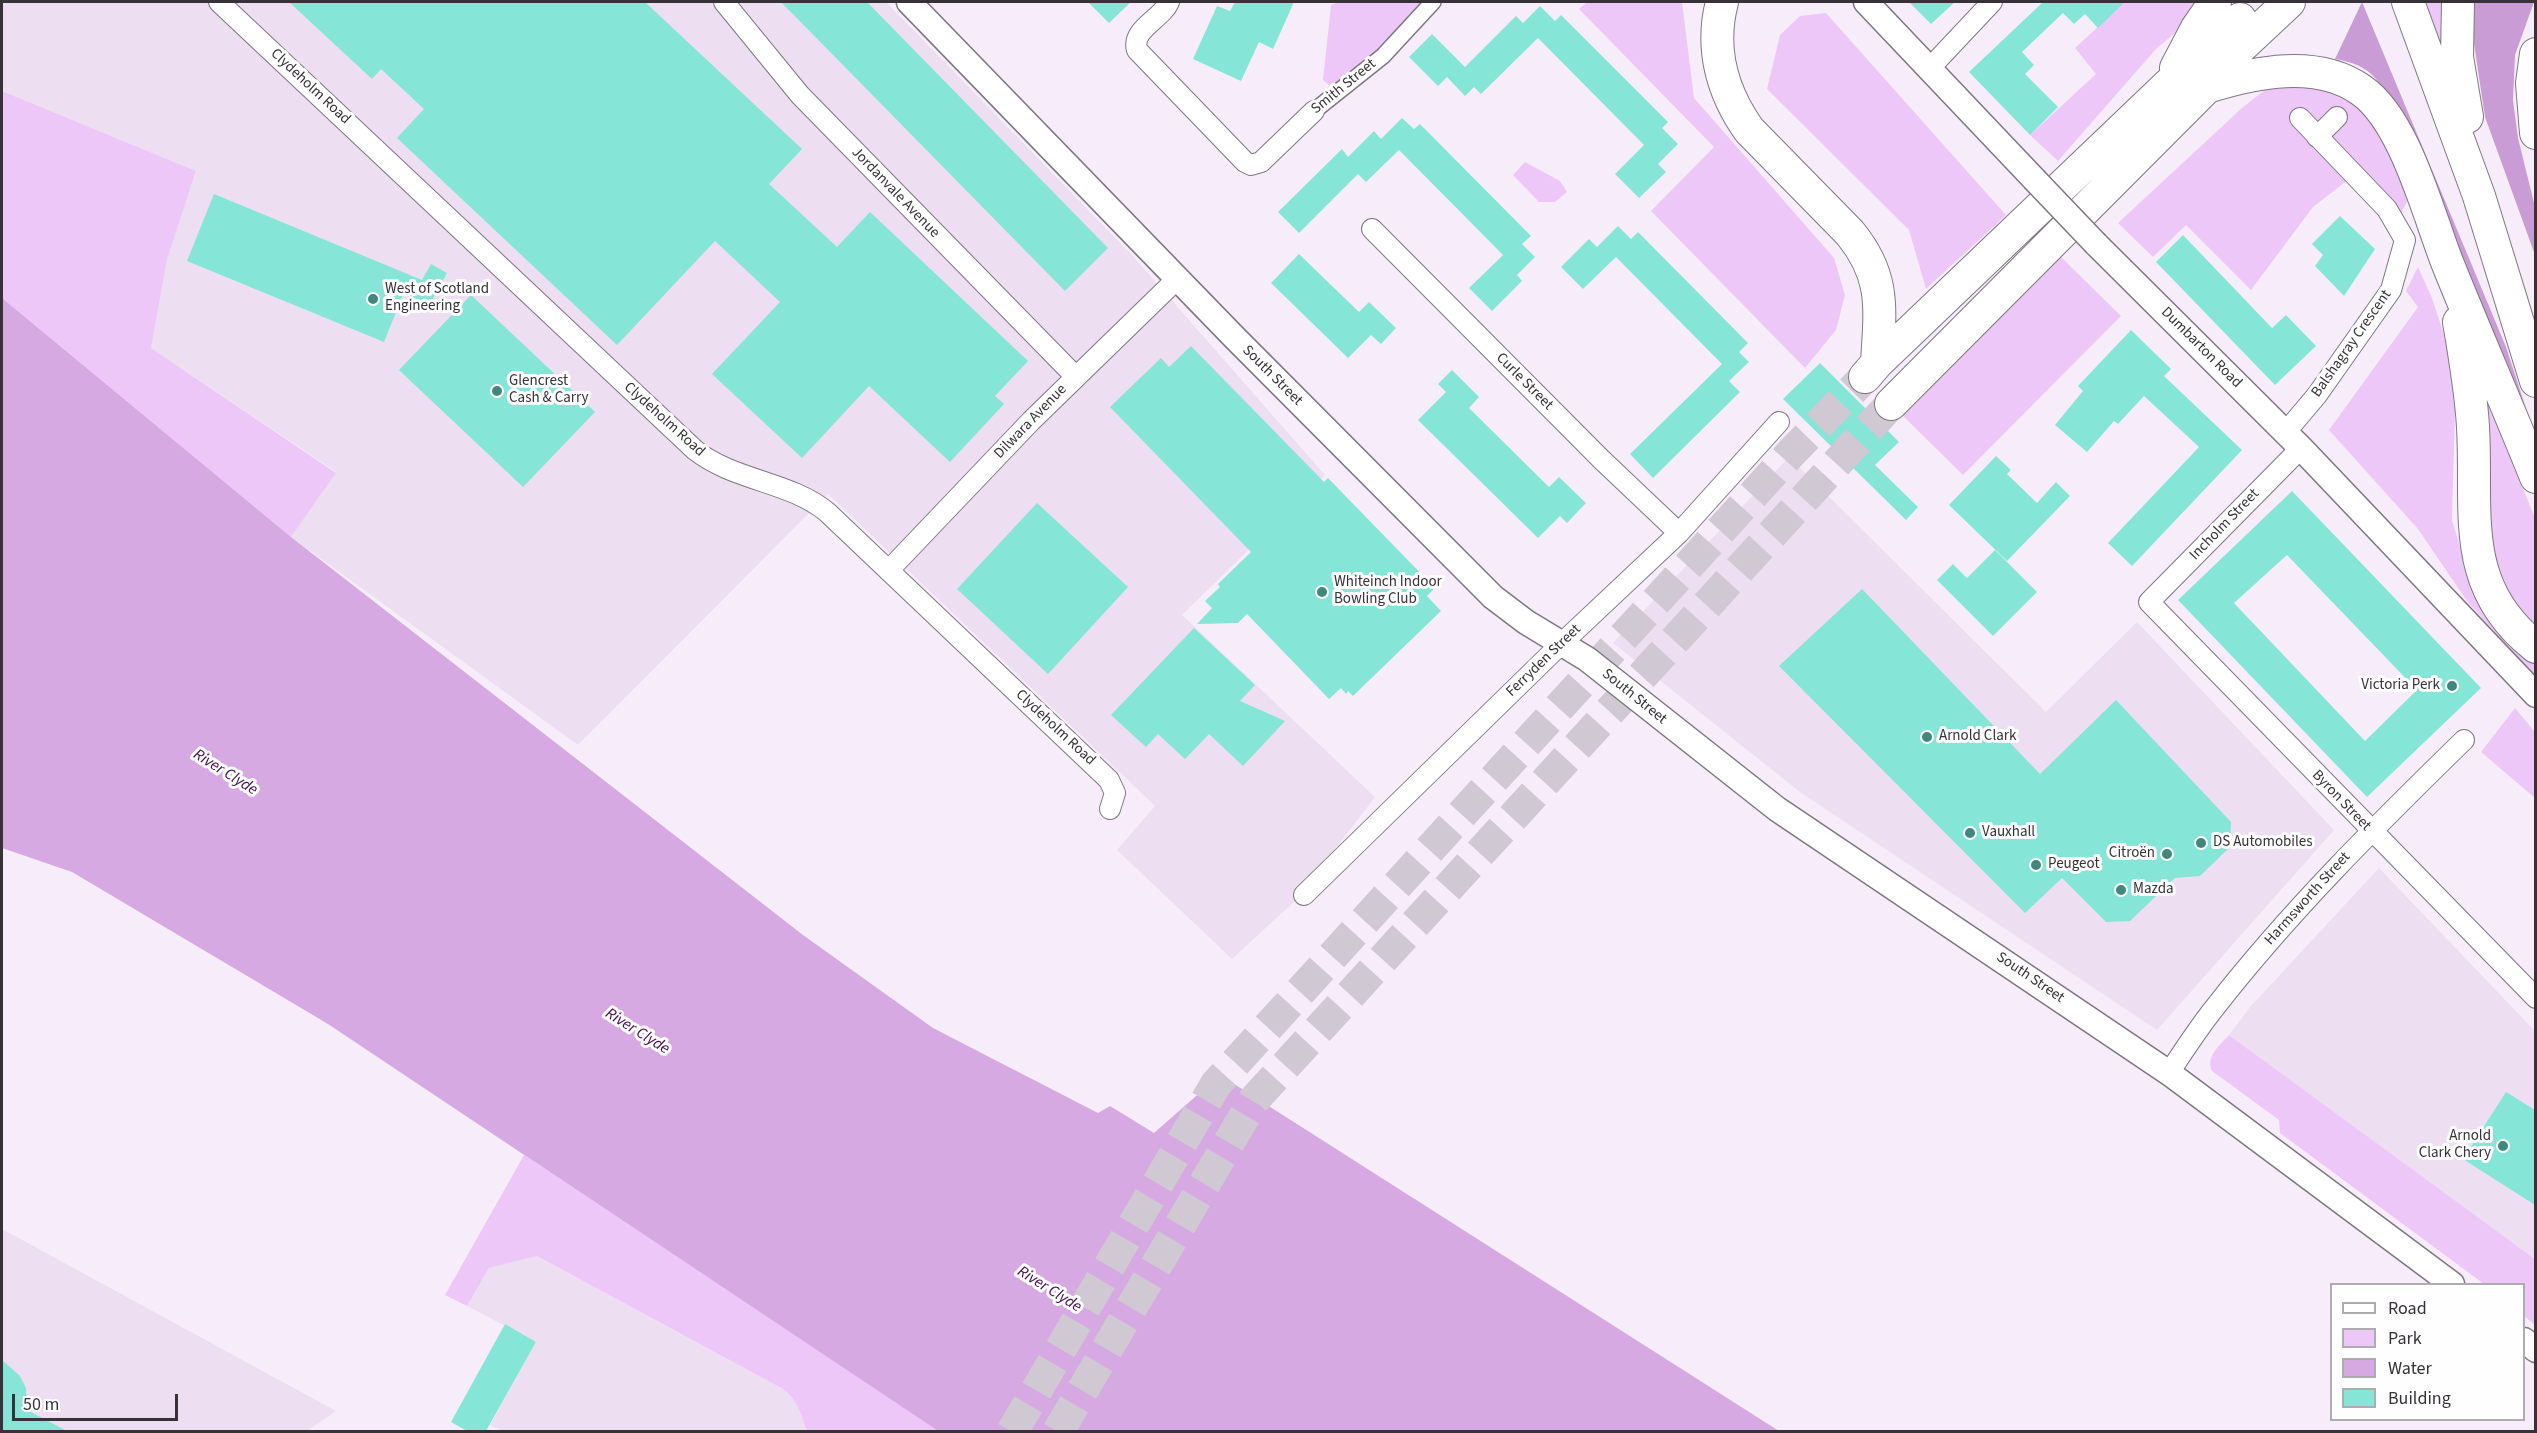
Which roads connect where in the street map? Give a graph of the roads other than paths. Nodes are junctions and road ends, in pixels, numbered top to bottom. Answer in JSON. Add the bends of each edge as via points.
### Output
{"nodes":[{"id":1,"x":219,"y":2,"type":"edge"},
{"id":2,"x":724,"y":2,"type":"edge"},
{"id":3,"x":909,"y":2,"type":"edge"},
{"id":4,"x":1169,"y":2,"type":"edge"},
{"id":5,"x":1433,"y":2,"type":"edge"},
{"id":6,"x":1722,"y":2,"type":"edge"},
{"id":7,"x":1866,"y":2,"type":"edge"},
{"id":8,"x":1992,"y":2,"type":"edge"},
{"id":9,"x":2216,"y":2,"type":"edge"},
{"id":10,"x":2259,"y":2,"type":"edge"},
{"id":11,"x":2289,"y":2,"type":"edge"},
{"id":12,"x":2384,"y":2,"type":"edge"},
{"id":13,"x":2408,"y":2,"type":"edge"},
{"id":14,"x":2458,"y":2,"type":"edge"},
{"id":15,"x":2535,"y":54,"type":"edge"},
{"id":16,"x":1929,"y":69,"type":"junction"},
{"id":17,"x":2168,"y":85,"type":"junction"},
{"id":18,"x":2208,"y":87,"type":"junction"},
{"id":19,"x":1314,"y":111,"type":"joint"},
{"id":20,"x":2337,"y":117,"type":"dead end"},
{"id":21,"x":2300,"y":118,"type":"dead end"},
{"id":22,"x":2535,"y":133,"type":"edge"},
{"id":23,"x":2318,"y":137,"type":"junction"},
{"id":24,"x":1372,"y":229,"type":"dead end"},
{"id":25,"x":2447,"y":262,"type":"junction"},
{"id":26,"x":1177,"y":279,"type":"junction"},
{"id":27,"x":2527,"y":322,"type":"edge"},
{"id":28,"x":1076,"y":377,"type":"junction"},
{"id":29,"x":2535,"y":381,"type":"edge"},
{"id":30,"x":1891,"y":404,"type":"tunnel mouth"},
{"id":31,"x":1779,"y":422,"type":"dead end"},
{"id":32,"x":2293,"y":441,"type":"junction"},
{"id":33,"x":2535,"y":477,"type":"edge"},
{"id":34,"x":1678,"y":533,"type":"junction"},
{"id":35,"x":889,"y":570,"type":"junction"},
{"id":36,"x":2149,"y":602,"type":"joint"},
{"id":37,"x":1561,"y":644,"type":"junction"},
{"id":38,"x":2535,"y":647,"type":"edge"},
{"id":39,"x":2535,"y":695,"type":"edge"},
{"id":40,"x":2464,"y":740,"type":"dead end"},
{"id":41,"x":1110,"y":809,"type":"dead end"},
{"id":42,"x":2371,"y":832,"type":"junction"},
{"id":43,"x":1304,"y":895,"type":"dead end"},
{"id":44,"x":2535,"y":998,"type":"edge"},
{"id":45,"x":2169,"y":1073,"type":"junction"},
{"id":46,"x":2451,"y":1283,"type":"edge"}],
"edges":[{"from":1,"to":35,"type":"street","name":"Clydeholm Road","via":[[695,450],[726,469],[792,492],[819,506]]},
{"from":2,"to":28,"type":"street","name":"Jordanvale Avenue","via":[[800,95]]},
{"from":3,"to":26,"type":"street","name":"South Street"},
{"from":4,"to":19,"type":"street","name":"Smith Street","via":[[1139,34],[1137,50],[1240,158],[1251,165],[1261,162]]},
{"from":5,"to":19,"type":"street","name":"Smith Street","via":[[1383,56]]},
{"from":6,"to":17,"type":"main road","via":[[1718,57],[1737,113],[1850,233],[1872,267],[1880,311],[1871,370]]},
{"from":7,"to":16,"type":"street","name":"Dumbarton Road"},
{"from":8,"to":16,"type":"street"},
{"from":9,"to":17,"type":"main road","via":[[2197,28]]},
{"from":10,"to":17,"type":"main road"},
{"from":11,"to":18,"type":"main road","via":[[2227,60]]},
{"from":12,"to":27,"type":"main road"},
{"from":13,"to":27,"type":"main road"},
{"from":14,"to":27,"type":"main road","via":[[2457,57],[2464,104]]},
{"from":15,"to":22,"type":"main road"},
{"from":16,"to":32,"type":"street","name":"Dumbarton Road","bridge":true},
{"from":18,"to":25,"type":"main road","via":[[2245,75],[2300,71],[2360,88],[2381,108],[2398,135]]},
{"from":18,"to":30,"type":"main road"},
{"from":20,"to":23,"type":"street"},
{"from":21,"to":23,"type":"street","name":"Balshagray Crescent"},
{"from":23,"to":32,"type":"street","name":"Balshagray Crescent","via":[[2386,209],[2405,240],[2391,290],[2317,395]]},
{"from":24,"to":34,"type":"street","name":"Curle Street"},
{"from":25,"to":33,"type":"main road"},
{"from":25,"to":38,"type":"main road","via":[[2470,394],[2476,546],[2494,601],[2520,635]]},
{"from":26,"to":28,"type":"street","name":"Dilwara Avenue"},
{"from":26,"to":37,"type":"street","name":"South Street","via":[[1463,569],[1493,597]]},
{"from":27,"to":29,"type":"main road"},
{"from":28,"to":35,"type":"street","name":"Dilwara Avenue"},
{"from":31,"to":34,"type":"street","name":"Ferryden Street"},
{"from":32,"to":36,"type":"street","name":"Incholm Street"},
{"from":32,"to":39,"type":"street","name":"Dumbarton Road"},
{"from":34,"to":37,"type":"street","name":"Ferryden Street"},
{"from":35,"to":41,"type":"street","name":"Clydeholm Road","via":[[1109,780],[1115,793]]},
{"from":36,"to":42,"type":"street","name":"Byron Street"},
{"from":37,"to":43,"type":"street","name":"Ferryden Street"},
{"from":37,"to":45,"type":"street","name":"South Street","via":[[1595,665],[1783,814]]},
{"from":40,"to":42,"type":"street","name":"Harmsworth Street"},
{"from":42,"to":44,"type":"street","name":"Byron Street"},
{"from":42,"to":45,"type":"street","name":"Harmsworth Street","via":[[2264,947],[2214,1007]]},
{"from":45,"to":46,"type":"street","name":"South Street"}]}
